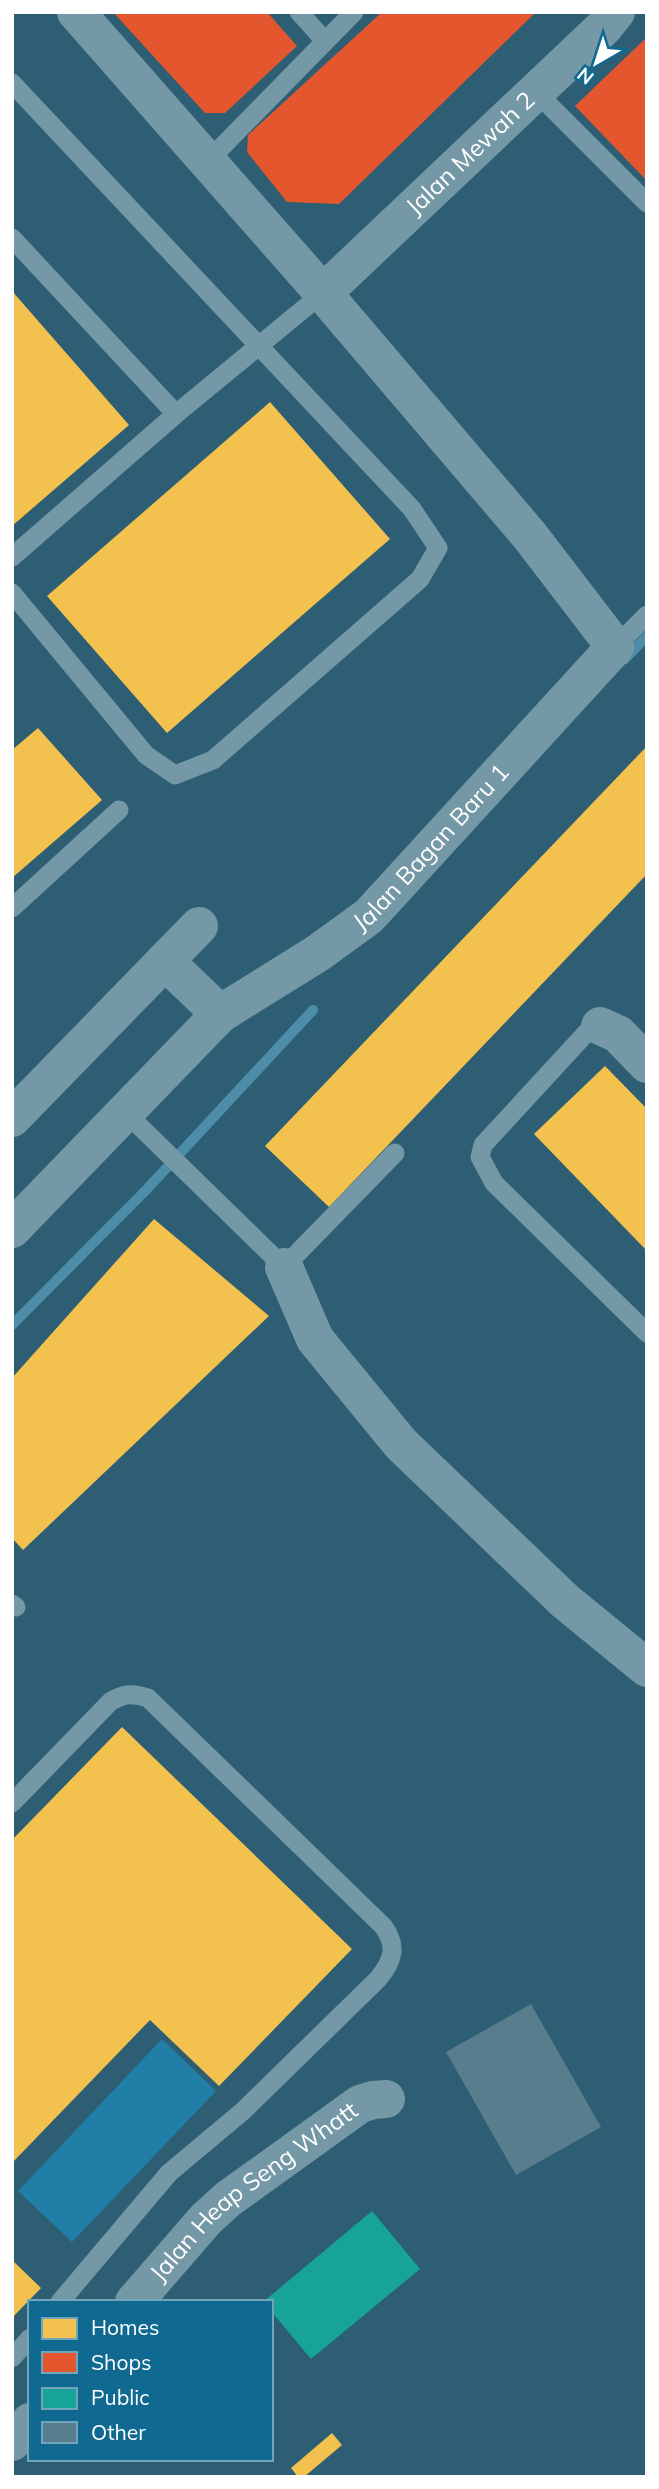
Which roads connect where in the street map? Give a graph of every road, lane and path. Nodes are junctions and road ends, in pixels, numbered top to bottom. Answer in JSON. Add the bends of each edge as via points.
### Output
{"nodes":[{"id":1,"x":76,"y":12,"type":"edge"},
{"id":2,"x":299,"y":12,"type":"edge"},
{"id":3,"x":354,"y":12,"type":"edge"},
{"id":4,"x":616,"y":12,"type":"edge"},
{"id":5,"x":325,"y":41,"type":"junction"},
{"id":6,"x":12,"y":83,"type":"edge"},
{"id":7,"x":536,"y":92,"type":"junction"},
{"id":8,"x":208,"y":161,"type":"junction"},
{"id":9,"x":647,"y":203,"type":"edge"},
{"id":10,"x":12,"y":239,"type":"edge"},
{"id":11,"x":323,"y":293,"type":"junction"},
{"id":12,"x":258,"y":346,"type":"junction"},
{"id":13,"x":176,"y":414,"type":"junction"},
{"id":14,"x":12,"y":557,"type":"edge"},
{"id":15,"x":12,"y":593,"type":"edge"},
{"id":16,"x":647,"y":615,"type":"edge"},
{"id":17,"x":615,"y":647,"type":"junction"},
{"id":18,"x":119,"y":810,"type":"dead end"},
{"id":19,"x":12,"y":908,"type":"edge"},
{"id":20,"x":199,"y":926,"type":"dead end"},
{"id":21,"x":164,"y":961,"type":"junction"},
{"id":22,"x":220,"y":1014,"type":"junction"},
{"id":23,"x":600,"y":1026,"type":"joint"},
{"id":24,"x":647,"y":1064,"type":"edge"},
{"id":25,"x":125,"y":1112,"type":"junction"},
{"id":26,"x":12,"y":1118,"type":"edge"},
{"id":27,"x":395,"y":1153,"type":"dead end"},
{"id":28,"x":12,"y":1229,"type":"edge"},
{"id":29,"x":284,"y":1267,"type":"junction"},
{"id":30,"x":647,"y":1333,"type":"edge"},
{"id":31,"x":647,"y":1668,"type":"edge"},
{"id":32,"x":12,"y":1804,"type":"edge"},
{"id":33,"x":386,"y":2099,"type":"dead end"},
{"id":34,"x":62,"y":2300,"type":"edge"},
{"id":35,"x":136,"y":2300,"type":"edge"},
{"id":36,"x":28,"y":2339,"type":"edge"},
{"id":37,"x":12,"y":2358,"type":"edge"},
{"id":38,"x":28,"y":2424,"type":"edge"},
{"id":39,"x":12,"y":2442,"type":"edge"}],
"edges":[{"from":1,"to":8,"type":"street"},
{"from":2,"to":5,"type":"lane"},
{"from":3,"to":5,"type":"lane"},
{"from":4,"to":7,"type":"street","name":"Jalan Mewah 2"},
{"from":5,"to":8,"type":"lane"},
{"from":6,"to":12,"type":"lane"},
{"from":7,"to":9,"type":"lane"},
{"from":7,"to":11,"type":"street","name":"Jalan Mewah 2"},
{"from":8,"to":11,"type":"street"},
{"from":10,"to":13,"type":"lane"},
{"from":11,"to":12,"type":"lane"},
{"from":11,"to":17,"type":"street","via":[[530,536]]},
{"from":12,"to":13,"type":"lane"},
{"from":12,"to":15,"type":"lane","via":[[412,509],[438,548],[420,579],[213,760],[174,775],[146,755]]},
{"from":13,"to":14,"type":"lane"},
{"from":16,"to":17,"type":"lane"},
{"from":17,"to":22,"type":"street","name":"Jalan Bagan Baru 1","via":[[369,916]]},
{"from":18,"to":19,"type":"lane"},
{"from":20,"to":21,"type":"street"},
{"from":21,"to":22,"type":"street"},
{"from":21,"to":26,"type":"street"},
{"from":22,"to":25,"type":"street","name":"Jalan Bagan Baru 1"},
{"from":23,"to":24,"type":"street","via":[[618,1034]]},
{"from":23,"to":30,"type":"lane","via":[[588,1031],[500,1126],[480,1157],[494,1183]]},
{"from":25,"to":28,"type":"street","name":"Jalan Bagan Baru 1"},
{"from":25,"to":29,"type":"lane"},
{"from":27,"to":29,"type":"lane"},
{"from":29,"to":31,"type":"street","via":[[315,1339],[401,1444],[565,1601]]},
{"from":32,"to":34,"type":"lane","via":[[110,1702],[122,1695],[148,1698],[392,1938],[391,1955],[378,1979],[243,2111],[169,2173]]},
{"from":33,"to":35,"type":"street","name":"Jalan Heap Seng Whatt","via":[[360,2104],[228,2199]]},
{"from":36,"to":37,"type":"lane"},
{"from":38,"to":39,"type":"street"}]}
